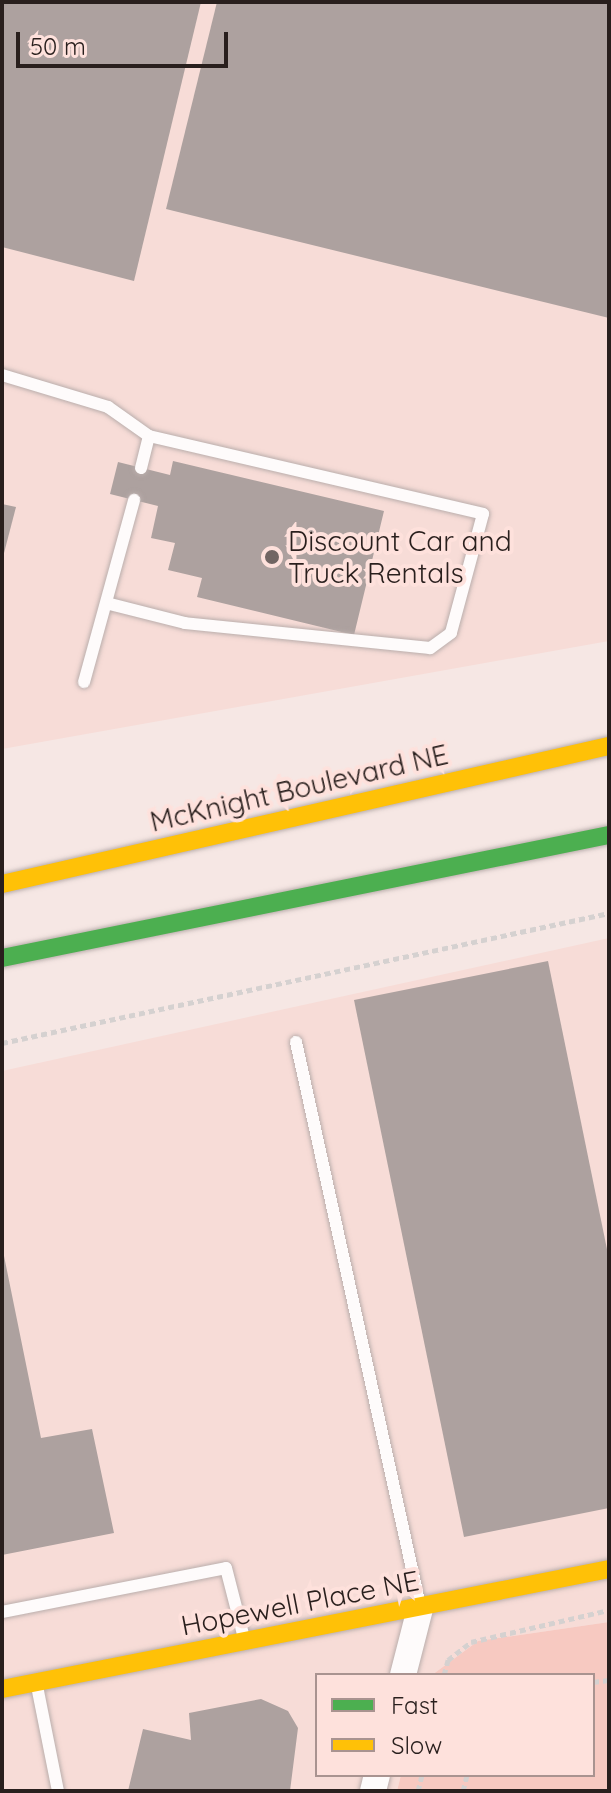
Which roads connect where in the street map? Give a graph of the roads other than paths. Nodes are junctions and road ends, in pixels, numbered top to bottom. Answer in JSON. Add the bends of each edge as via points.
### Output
{"nodes":[{"id":1,"x":2,"y":375,"type":"edge"},
{"id":2,"x":149,"y":436,"type":"junction"},
{"id":3,"x":141,"y":468,"type":"dead end"},
{"id":4,"x":134,"y":500,"type":"dead end"},
{"id":5,"x":106,"y":603,"type":"junction"},
{"id":6,"x":84,"y":682,"type":"dead end"},
{"id":7,"x":609,"y":746,"type":"edge"},
{"id":8,"x":609,"y":835,"type":"edge"},
{"id":9,"x":2,"y":884,"type":"edge"},
{"id":10,"x":2,"y":958,"type":"edge"},
{"id":11,"x":296,"y":1042,"type":"dead end"},
{"id":12,"x":609,"y":1569,"type":"edge"},
{"id":13,"x":420,"y":1609,"type":"junction"},
{"id":14,"x":2,"y":1612,"type":"edge"},
{"id":15,"x":245,"y":1642,"type":"junction"},
{"id":16,"x":404,"y":1673,"type":"edge"},
{"id":17,"x":36,"y":1683,"type":"junction"},
{"id":18,"x":2,"y":1689,"type":"edge"},
{"id":19,"x":58,"y":1791,"type":"edge"}],
"edges":[{"from":1,"to":2,"type":"lane","via":[[108,407]]},
{"from":2,"to":3,"type":"lane"},
{"from":2,"to":5,"type":"lane","via":[[483,514],[451,633],[430,648],[185,623]]},
{"from":4,"to":5,"type":"lane"},
{"from":5,"to":6,"type":"lane"},
{"from":7,"to":9,"type":"main road","name":"McKnight Boulevard NE"},
{"from":8,"to":10,"type":"main road"},
{"from":11,"to":13,"type":"lane"},
{"from":12,"to":13,"type":"main road","name":"Hopewell Place NE"},
{"from":13,"to":15,"type":"main road","name":"Hopewell Place NE"},
{"from":13,"to":16,"type":"street"},
{"from":14,"to":15,"type":"lane","via":[[226,1568]]},
{"from":15,"to":17,"type":"main road","name":"Hopewell Place NE"},
{"from":17,"to":18,"type":"main road","name":"Hopewell Place NE"},
{"from":17,"to":19,"type":"lane"}]}
